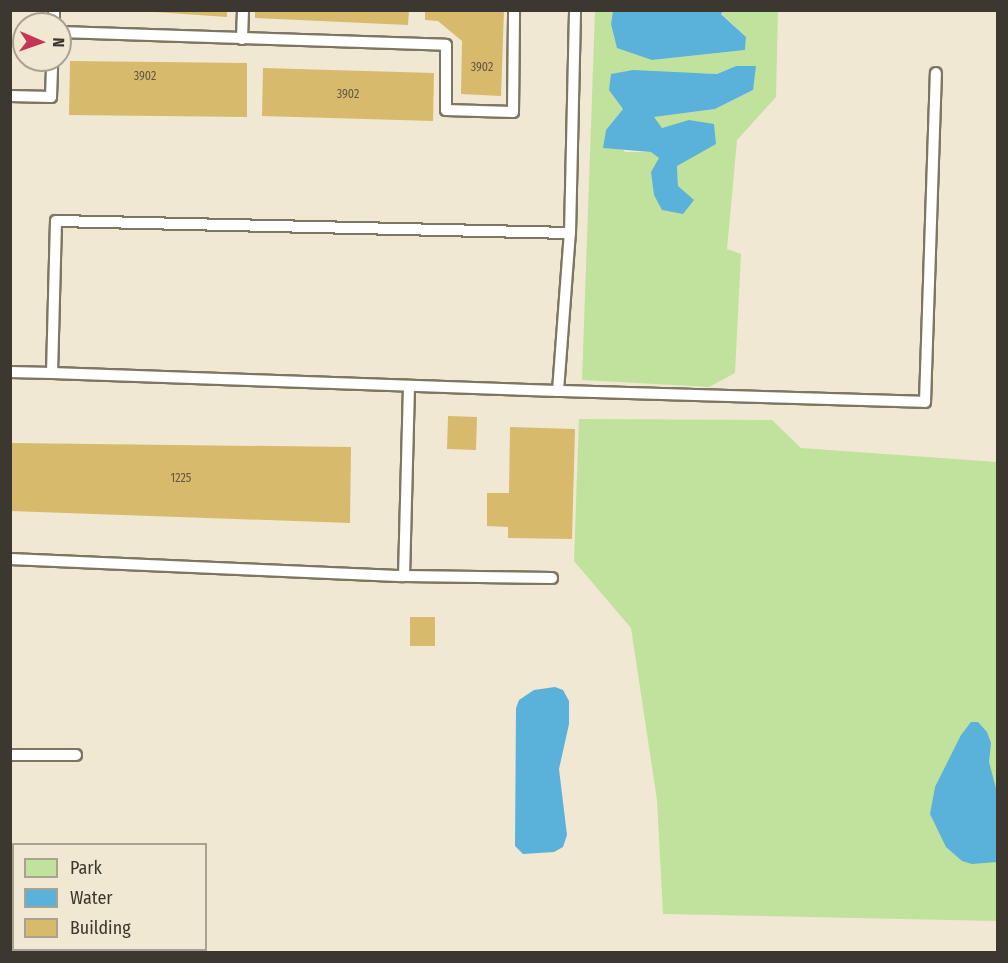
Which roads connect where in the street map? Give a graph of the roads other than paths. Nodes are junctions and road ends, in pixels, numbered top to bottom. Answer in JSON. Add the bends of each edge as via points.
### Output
{"nodes":[{"id":1,"x":243,"y":10,"type":"edge"},
{"id":2,"x":514,"y":10,"type":"edge"},
{"id":3,"x":575,"y":10,"type":"edge"},
{"id":4,"x":72,"y":32,"type":"edge"},
{"id":5,"x":242,"y":39,"type":"junction"},
{"id":6,"x":52,"y":72,"type":"edge"},
{"id":7,"x":936,"y":73,"type":"dead end"},
{"id":8,"x":10,"y":96,"type":"edge"},
{"id":9,"x":570,"y":233,"type":"junction"},
{"id":10,"x":10,"y":372,"type":"edge"},
{"id":11,"x":52,"y":373,"type":"junction"},
{"id":12,"x":409,"y":386,"type":"junction"},
{"id":13,"x":558,"y":391,"type":"junction"},
{"id":14,"x":10,"y":559,"type":"edge"},
{"id":15,"x":404,"y":576,"type":"junction"},
{"id":16,"x":552,"y":578,"type":"dead end"},
{"id":17,"x":10,"y":755,"type":"edge"},
{"id":18,"x":76,"y":755,"type":"dead end"},
{"id":19,"x":95,"y":951,"type":"edge"},
{"id":20,"x":128,"y":952,"type":"edge"}],
"edges":[{"from":1,"to":5,"type":"lane"},
{"from":2,"to":5,"type":"lane","via":[[513,112],[446,110],[446,45]]},
{"from":3,"to":9,"type":"lane"},
{"from":4,"to":5,"type":"lane"},
{"from":6,"to":8,"type":"lane","via":[[51,97]]},
{"from":7,"to":13,"type":"lane","via":[[925,402]]},
{"from":9,"to":11,"type":"lane","via":[[56,221]]},
{"from":9,"to":13,"type":"lane"},
{"from":10,"to":11,"type":"lane"},
{"from":11,"to":12,"type":"lane"},
{"from":12,"to":13,"type":"lane"},
{"from":12,"to":15,"type":"lane"},
{"from":14,"to":15,"type":"lane"},
{"from":15,"to":16,"type":"lane"},
{"from":17,"to":18,"type":"lane"},
{"from":19,"to":20,"type":"highway"}]}
